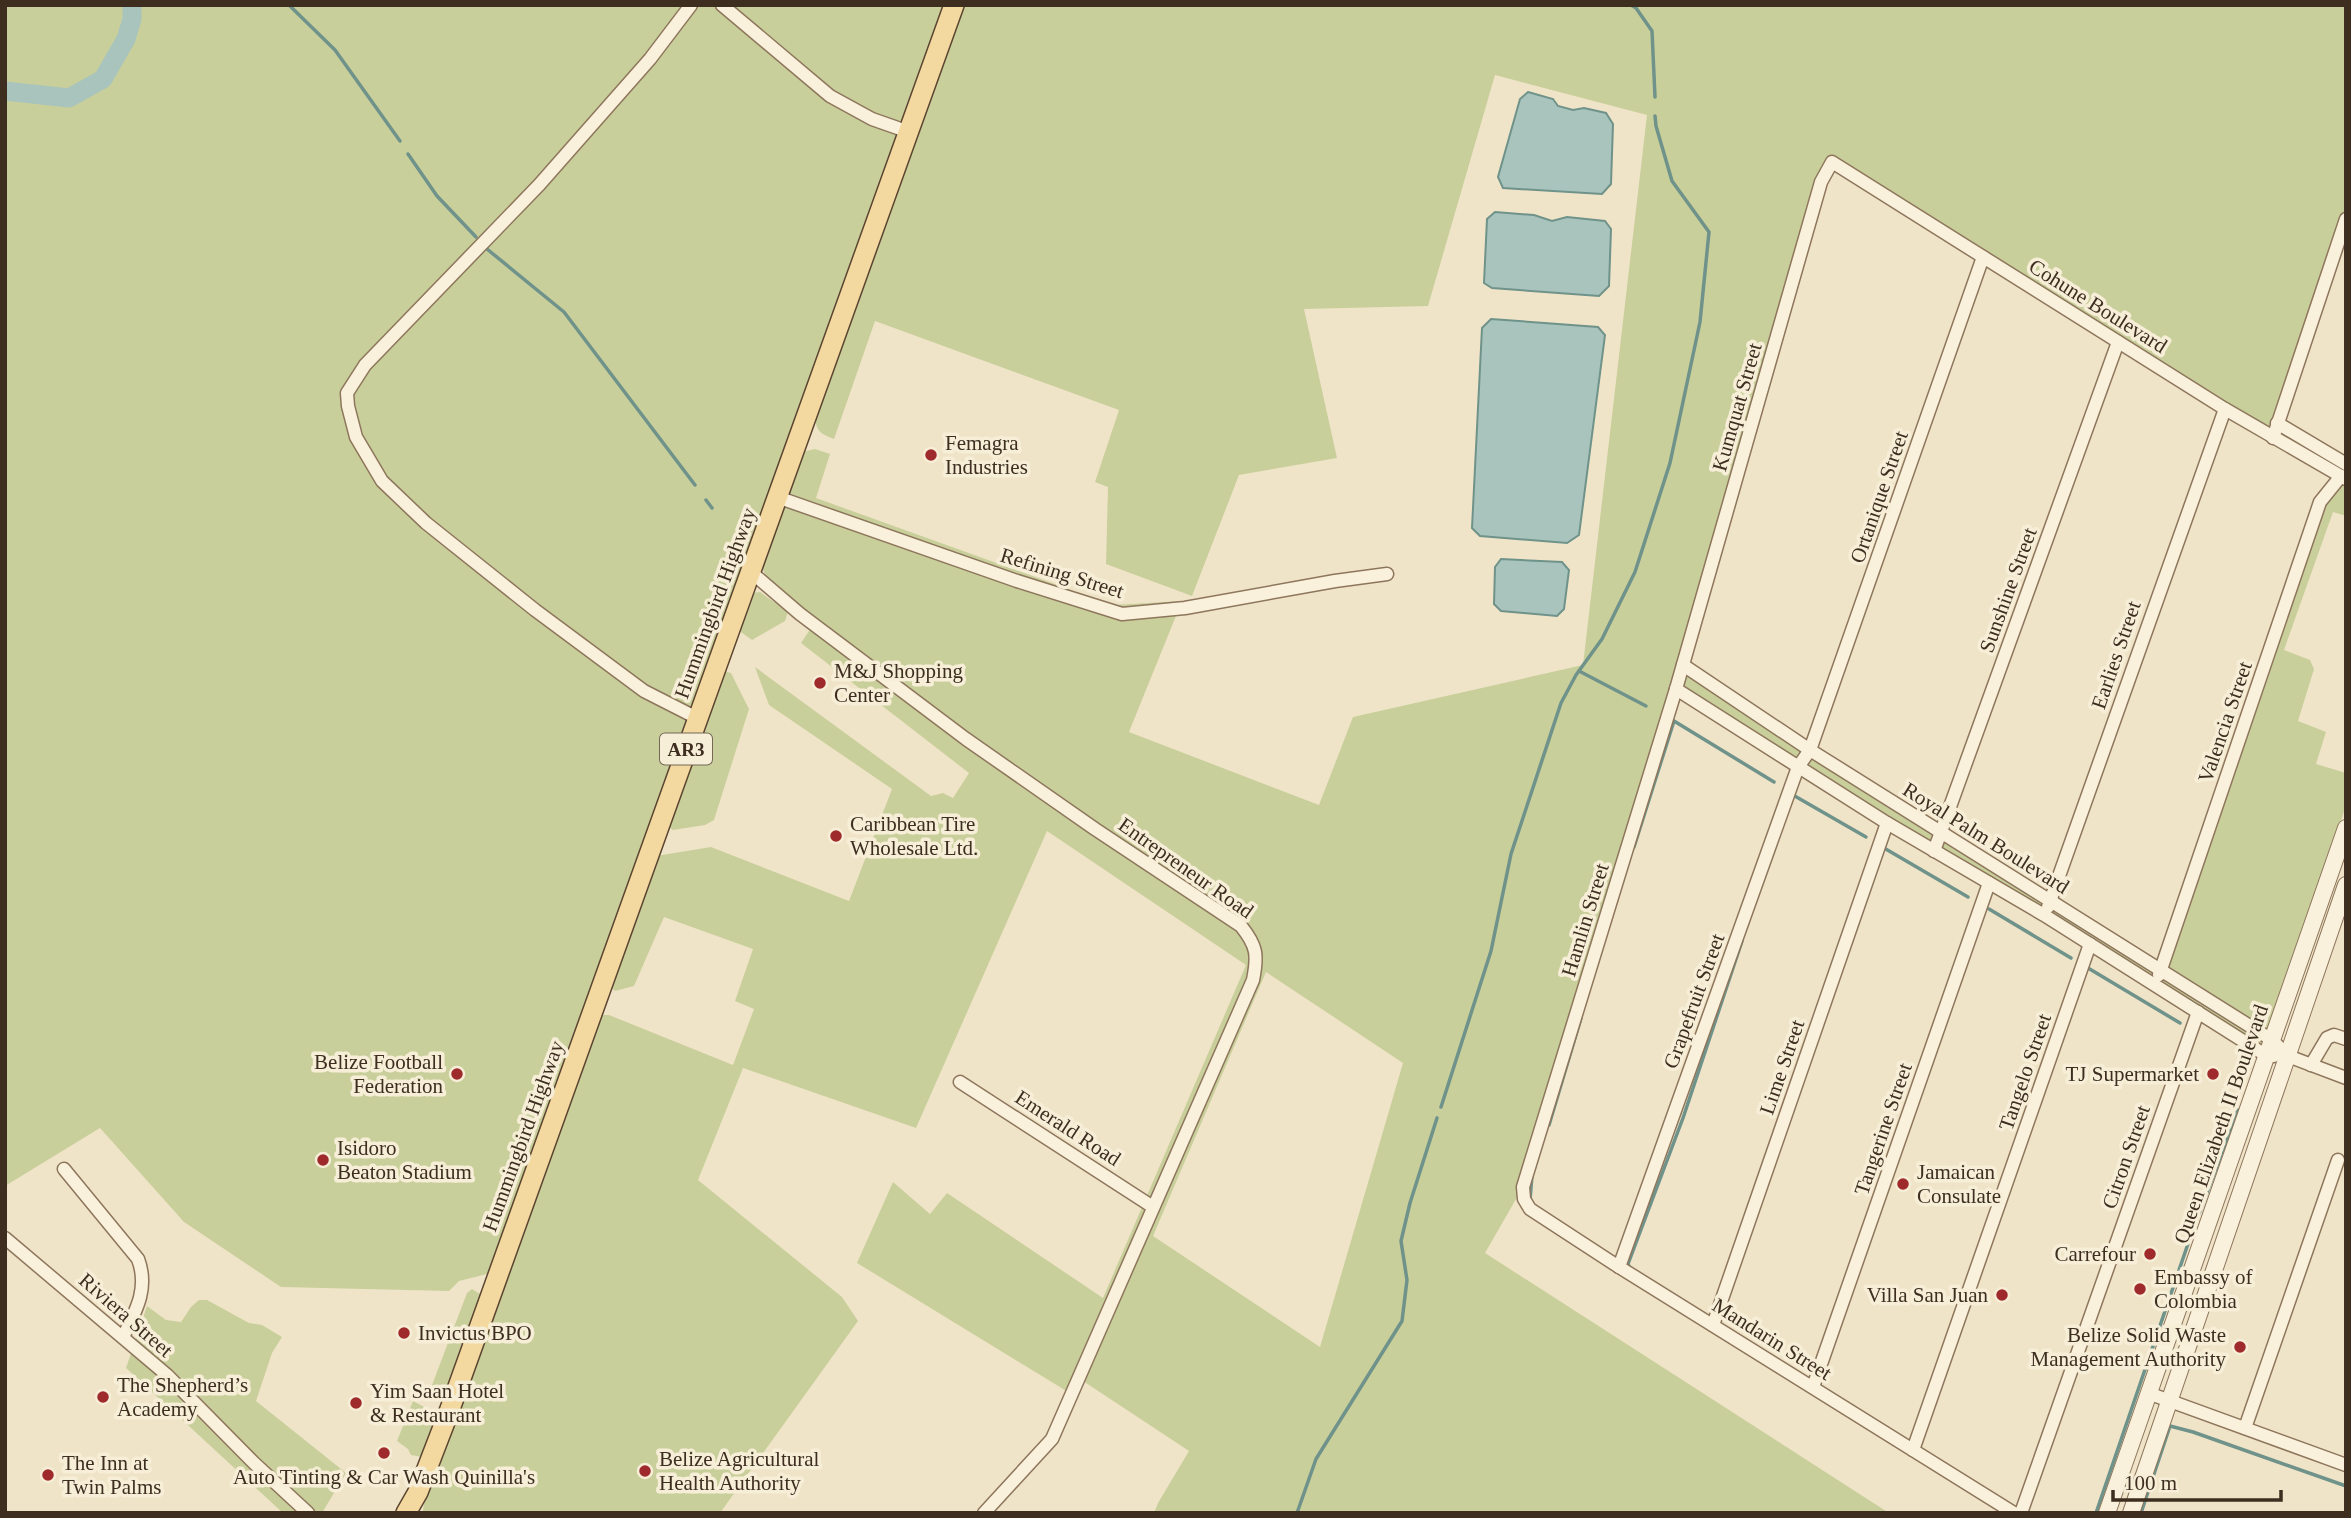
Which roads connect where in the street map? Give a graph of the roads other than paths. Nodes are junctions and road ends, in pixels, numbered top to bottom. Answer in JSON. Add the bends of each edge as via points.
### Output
{"nodes":[{"id":1,"x":691,"y":5,"type":"edge"},
{"id":2,"x":722,"y":5,"type":"edge"},
{"id":3,"x":954,"y":5,"type":"edge"},
{"id":4,"x":909,"y":132,"type":"junction"},
{"id":5,"x":1832,"y":162,"type":"joint"},
{"id":6,"x":2346,"y":219,"type":"edge"},
{"id":7,"x":1983,"y":257,"type":"junction"},
{"id":8,"x":2118,"y":342,"type":"junction"},
{"id":9,"x":2225,"y":409,"type":"junction"},
{"id":10,"x":2277,"y":423,"type":"junction"},
{"id":11,"x":2273,"y":438,"type":"junction"},
{"id":12,"x":2344,"y":473,"type":"edge"},
{"id":13,"x":777,"y":497,"type":"junction"},
{"id":14,"x":750,"y":571,"type":"junction"},
{"id":15,"x":1387,"y":574,"type":"dead end"},
{"id":16,"x":1683,"y":665,"type":"junction"},
{"id":17,"x":1676,"y":690,"type":"junction"},
{"id":18,"x":697,"y":718,"type":"junction"},
{"id":19,"x":1810,"y":750,"type":"junction"},
{"id":20,"x":1797,"y":767,"type":"junction"},
{"id":21,"x":1887,"y":823,"type":"junction"},
{"id":22,"x":2346,"y":828,"type":"edge"},
{"id":23,"x":1941,"y":832,"type":"junction"},
{"id":24,"x":1934,"y":851,"type":"junction"},
{"id":25,"x":1989,"y":883,"type":"junction"},
{"id":26,"x":2346,"y":885,"type":"edge"},
{"id":27,"x":2050,"y":901,"type":"junction"},
{"id":28,"x":2044,"y":915,"type":"junction"},
{"id":29,"x":2090,"y":944,"type":"junction"},
{"id":30,"x":2160,"y":970,"type":"junction"},
{"id":31,"x":2155,"y":985,"type":"junction"},
{"id":32,"x":2197,"y":1012,"type":"junction"},
{"id":33,"x":2346,"y":1039,"type":"edge"},
{"id":34,"x":2272,"y":1040,"type":"junction"},
{"id":35,"x":2267,"y":1056,"type":"junction"},
{"id":36,"x":2288,"y":1056,"type":"junction"},
{"id":37,"x":2311,"y":1065,"type":"junction"},
{"id":38,"x":2346,"y":1078,"type":"edge"},
{"id":39,"x":960,"y":1082,"type":"dead end"},
{"id":40,"x":2338,"y":1160,"type":"dead end"},
{"id":41,"x":64,"y":1169,"type":"dead end"},
{"id":42,"x":1523,"y":1187,"type":"joint"},
{"id":43,"x":1153,"y":1207,"type":"junction"},
{"id":44,"x":5,"y":1238,"type":"edge"},
{"id":45,"x":1619,"y":1267,"type":"junction"},
{"id":46,"x":1713,"y":1325,"type":"junction"},
{"id":47,"x":123,"y":1337,"type":"junction"},
{"id":48,"x":1813,"y":1387,"type":"junction"},
{"id":49,"x":2148,"y":1393,"type":"junction"},
{"id":50,"x":2171,"y":1401,"type":"junction"},
{"id":51,"x":2245,"y":1427,"type":"junction"},
{"id":52,"x":1913,"y":1450,"type":"junction"},
{"id":53,"x":2346,"y":1465,"type":"edge"},
{"id":54,"x":418,"y":1492,"type":"junction"},
{"id":55,"x":308,"y":1513,"type":"edge"},
{"id":56,"x":406,"y":1513,"type":"edge"},
{"id":57,"x":416,"y":1513,"type":"edge"},
{"id":58,"x":984,"y":1513,"type":"edge"},
{"id":59,"x":2014,"y":1513,"type":"edge"},
{"id":60,"x":2021,"y":1513,"type":"edge"},
{"id":61,"x":2107,"y":1513,"type":"edge"},
{"id":62,"x":2131,"y":1513,"type":"edge"}],
"edges":[{"from":1,"to":18,"type":"street","via":[[650,59],[539,185],[365,366],[347,393],[356,437],[382,481],[403,503],[534,610],[644,691]]},
{"from":2,"to":4,"type":"street","via":[[830,96],[872,119]]},
{"from":3,"to":4,"type":"main road","name":"Hummingbird Highway","number":"AR3"},
{"from":4,"to":13,"type":"main road","name":"Hummingbird Highway","number":"AR3"},
{"from":5,"to":7,"type":"street","name":"Cohune Boulevard"},
{"from":5,"to":16,"type":"street","name":"Kumquat Street","via":[[1821,182]]},
{"from":6,"to":10,"type":"street"},
{"from":7,"to":8,"type":"street","name":"Cohune Boulevard"},
{"from":7,"to":19,"type":"street","name":"Ortanique Street"},
{"from":8,"to":9,"type":"street","name":"Cohune Boulevard"},
{"from":8,"to":23,"type":"street","name":"Sunshine Street"},
{"from":9,"to":11,"type":"street","name":"Cohune Boulevard"},
{"from":9,"to":27,"type":"street","name":"Earlies Street"},
{"from":10,"to":11,"type":"street"},
{"from":10,"to":12,"type":"street"},
{"from":11,"to":12,"type":"street","name":"Cohune Boulevard"},
{"from":12,"to":30,"type":"street","name":"Valencia Street","via":[[2320,502]]},
{"from":13,"to":14,"type":"main road","name":"Hummingbird Highway","number":"AR3"},
{"from":13,"to":15,"type":"street","name":"Refining Street","via":[[1122,614]]},
{"from":14,"to":18,"type":"main road","name":"Hummingbird Highway","number":"AR3"},
{"from":14,"to":43,"type":"street","name":"Entrepreneur Road","via":[[966,738],[1241,926],[1253,941],[1258,959],[1254,980]]},
{"from":16,"to":17,"type":"street","name":"Hamlin Street"},
{"from":16,"to":19,"type":"street","name":"Royal Palm Boulevard"},
{"from":17,"to":20,"type":"street","name":"Royal Palm Boulevard"},
{"from":17,"to":42,"type":"street","name":"Hamlin Street"},
{"from":18,"to":54,"type":"main road","name":"Hummingbird Highway","number":"AR3"},
{"from":19,"to":20,"type":"street","name":"Grapefruit Street"},
{"from":19,"to":23,"type":"street","name":"Royal Palm Boulevard"},
{"from":20,"to":21,"type":"street","name":"Royal Palm Boulevard"},
{"from":20,"to":45,"type":"street","name":"Grapefruit Street"},
{"from":21,"to":24,"type":"street","name":"Royal Palm Boulevard"},
{"from":21,"to":46,"type":"street","name":"Lime Street"},
{"from":22,"to":34,"type":"street","name":"Queen Elizabeth II Boulevard"},
{"from":23,"to":24,"type":"street","name":"Sunshine Street"},
{"from":23,"to":27,"type":"street","name":"Royal Palm Boulevard"},
{"from":24,"to":25,"type":"street","name":"Royal Palm Boulevard"},
{"from":25,"to":28,"type":"street","name":"Royal Palm Boulevard"},
{"from":25,"to":48,"type":"street","name":"Tangerine Street"},
{"from":26,"to":36,"type":"street","name":"Queen Elizabeth II Boulevard"},
{"from":27,"to":28,"type":"street","name":"Earlies Street"},
{"from":27,"to":30,"type":"street","name":"Royal Palm Boulevard"},
{"from":28,"to":29,"type":"street","name":"Royal Palm Boulevard"},
{"from":29,"to":31,"type":"street","name":"Royal Palm Boulevard"},
{"from":29,"to":52,"type":"street","name":"Tangelo Street"},
{"from":30,"to":31,"type":"street","name":"Valencia Street"},
{"from":30,"to":34,"type":"street","name":"Royal Palm Boulevard"},
{"from":31,"to":32,"type":"street","name":"Royal Palm Boulevard"},
{"from":32,"to":35,"type":"street","name":"Royal Palm Boulevard"},
{"from":32,"to":60,"type":"street","name":"Citron Street"},
{"from":33,"to":37,"type":"street","via":[[2328,1038]]},
{"from":34,"to":35,"type":"street","name":"Queen Elizabeth II Boulevard"},
{"from":34,"to":36,"type":"street","name":"Royal Palm Boulevard"},
{"from":35,"to":36,"type":"street"},
{"from":35,"to":49,"type":"street","name":"Queen Elizabeth II Boulevard"},
{"from":36,"to":37,"type":"street"},
{"from":36,"to":50,"type":"street","name":"Queen Elizabeth II Boulevard"},
{"from":37,"to":38,"type":"street"},
{"from":39,"to":43,"type":"street","name":"Emerald Road"},
{"from":40,"to":51,"type":"street"},
{"from":41,"to":47,"type":"street","via":[[138,1259],[144,1278],[141,1294]]},
{"from":42,"to":45,"type":"street","name":"Mandarin Street","via":[[1530,1209]]},
{"from":43,"to":58,"type":"street","name":"Entrepreneur Road","via":[[1052,1439]]},
{"from":44,"to":47,"type":"street","name":"Riviera Street"},
{"from":45,"to":46,"type":"street","name":"Mandarin Street"},
{"from":46,"to":48,"type":"street","name":"Mandarin Street"},
{"from":47,"to":55,"type":"street","name":"Riviera Street"},
{"from":48,"to":52,"type":"street","name":"Mandarin Street"},
{"from":49,"to":50,"type":"street"},
{"from":49,"to":61,"type":"street","name":"Queen Elizabeth II Boulevard"},
{"from":50,"to":51,"type":"street"},
{"from":50,"to":62,"type":"street","name":"Queen Elizabeth II Boulevard"},
{"from":51,"to":53,"type":"street"},
{"from":52,"to":59,"type":"street","name":"Mandarin Street"},
{"from":54,"to":56,"type":"main road","name":"Hummingbird Highway","number":"AR3"},
{"from":54,"to":57,"type":"main road","name":"Hummingbird Highway","number":"AR3"}]}
